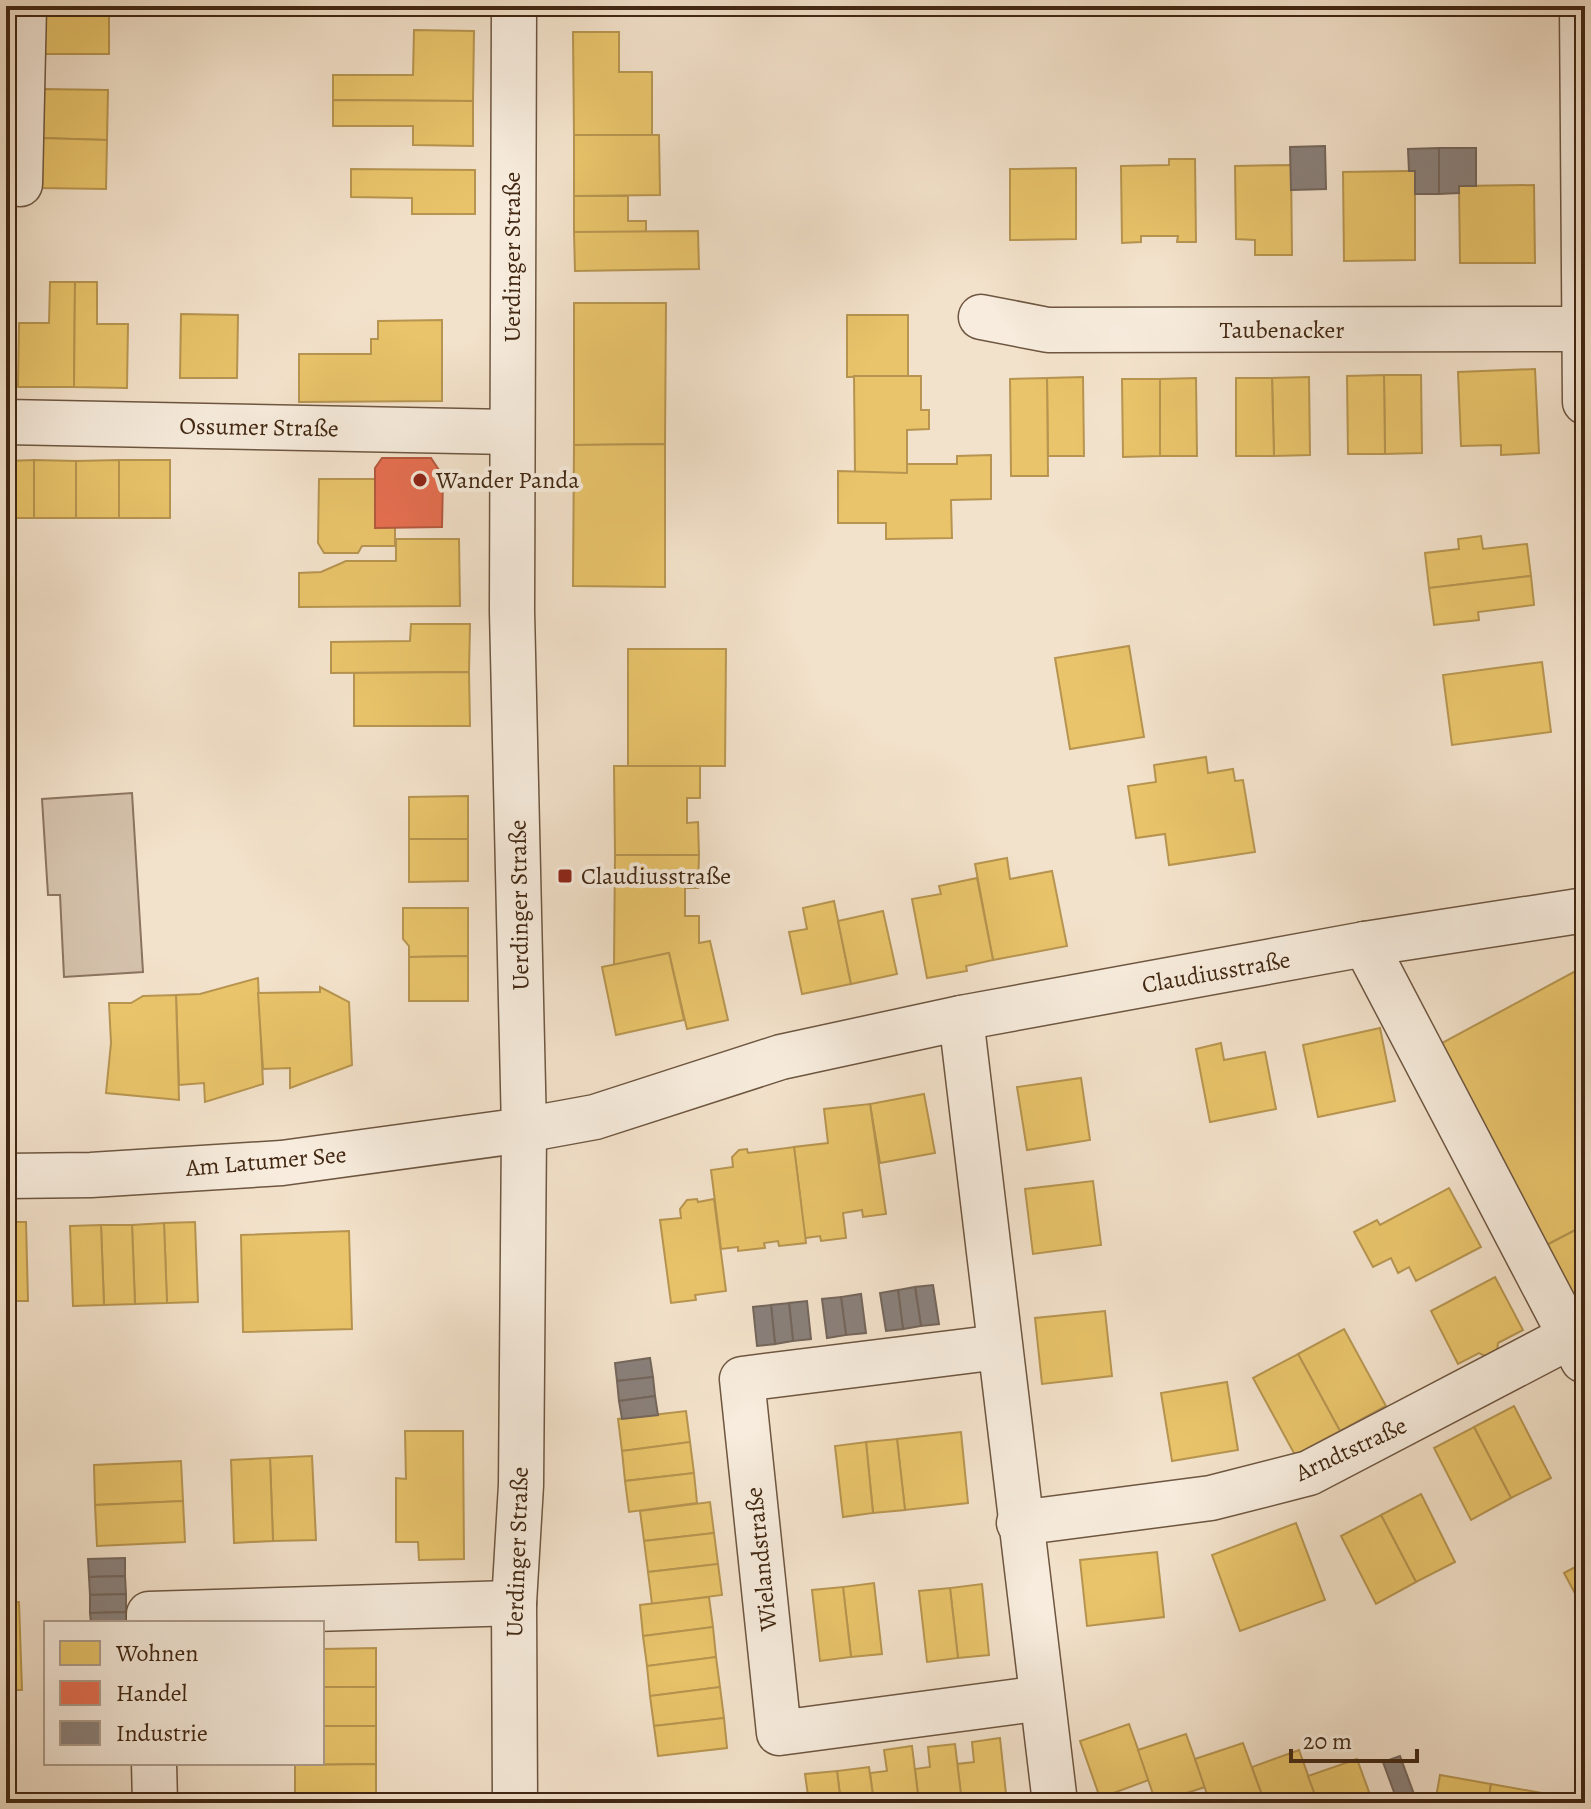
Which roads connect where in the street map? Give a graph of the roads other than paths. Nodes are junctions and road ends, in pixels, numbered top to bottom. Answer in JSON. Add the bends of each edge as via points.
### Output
{"nodes":[{"id":1,"x":24,"y":6,"type":"edge"},
{"id":2,"x":514,"y":6,"type":"edge"},
{"id":3,"x":1582,"y":6,"type":"edge"},
{"id":4,"x":20,"y":184,"type":"dead end"},
{"id":5,"x":981,"y":317,"type":"dead end"},
{"id":6,"x":1583,"y":329,"type":"junction"},
{"id":7,"x":1585,"y":402,"type":"edge"},
{"id":8,"x":6,"y":422,"type":"edge"},
{"id":9,"x":511,"y":432,"type":"junction"},
{"id":10,"x":1585,"y":910,"type":"edge"},
{"id":11,"x":1365,"y":944,"type":"junction"},
{"id":12,"x":961,"y":1018,"type":"junction"},
{"id":13,"x":524,"y":1130,"type":"junction"},
{"id":14,"x":6,"y":1176,"type":"edge"},
{"id":15,"x":999,"y":1347,"type":"junction"},
{"id":16,"x":1578,"y":1349,"type":"edge"},
{"id":17,"x":1019,"y":1523,"type":"junction"},
{"id":18,"x":514,"y":1603,"type":"junction"},
{"id":19,"x":149,"y":1621,"type":"edge"},
{"id":20,"x":1042,"y":1698,"type":"junction"},
{"id":21,"x":154,"y":1765,"type":"edge"},
{"id":22,"x":155,"y":1803,"type":"edge"},
{"id":23,"x":515,"y":1803,"type":"edge"},
{"id":24,"x":1055,"y":1803,"type":"edge"}],
"edges":[{"from":1,"to":4,"type":"street"},
{"from":2,"to":9,"type":"street","name":"Uerdinger Straße"},
{"from":3,"to":6,"type":"street"},
{"from":5,"to":6,"type":"street","name":"Taubenacker","via":[[1048,330]]},
{"from":6,"to":7,"type":"street"},
{"from":8,"to":9,"type":"street","name":"Ossumer Straße"},
{"from":9,"to":13,"type":"street","name":"Uerdinger Straße"},
{"from":10,"to":11,"type":"street","name":"Claudiusstraße"},
{"from":11,"to":12,"type":"street","name":"Claudiusstraße"},
{"from":11,"to":16,"type":"street","name":"Arndtstraße"},
{"from":12,"to":13,"type":"street","name":"Claudiusstraße","via":[[781,1057],[595,1117]]},
{"from":12,"to":15,"type":"street"},
{"from":13,"to":14,"type":"street","name":"Am Latumer See","via":[[282,1163]]},
{"from":13,"to":18,"type":"street","name":"Uerdinger Straße","via":[[521,1485]]},
{"from":15,"to":17,"type":"street"},
{"from":15,"to":20,"type":"street","name":"Wielandstraße","via":[[742,1379],[779,1733]]},
{"from":16,"to":17,"type":"street","name":"Arndtstraße","via":[[1309,1473],[1211,1498]]},
{"from":17,"to":20,"type":"street"},
{"from":18,"to":19,"type":"street","via":[[149,1614]]},
{"from":18,"to":23,"type":"street","name":"Uerdinger Straße"},
{"from":20,"to":24,"type":"street"},
{"from":21,"to":22,"type":"street"}]}
